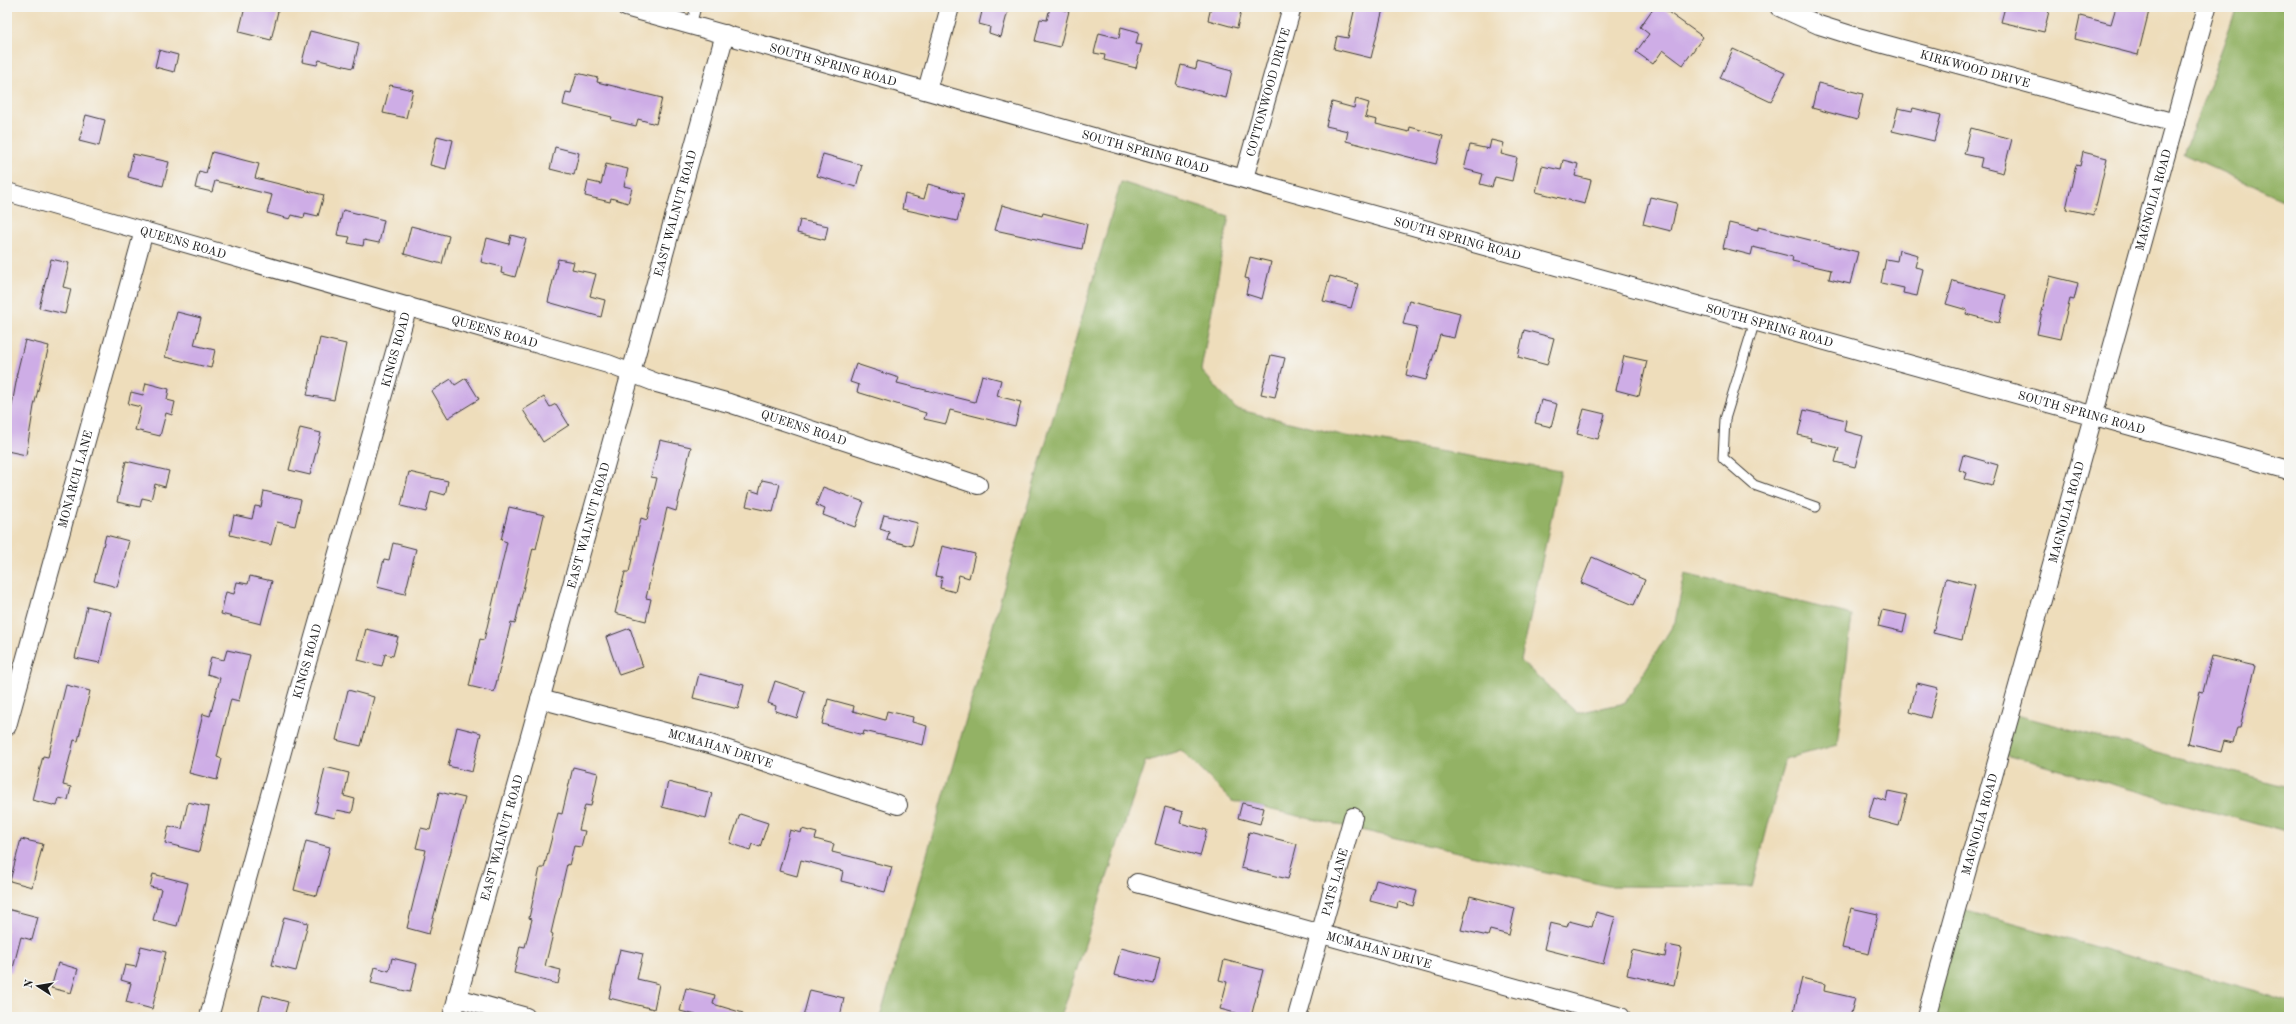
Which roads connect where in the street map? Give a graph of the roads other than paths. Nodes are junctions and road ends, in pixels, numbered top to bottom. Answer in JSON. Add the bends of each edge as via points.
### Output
{"nodes":[{"id":1,"x":626,"y":7,"type":"edge"},
{"id":2,"x":696,"y":7,"type":"edge"},
{"id":3,"x":950,"y":7,"type":"edge"},
{"id":4,"x":1292,"y":7,"type":"edge"},
{"id":5,"x":1779,"y":7,"type":"edge"},
{"id":6,"x":2207,"y":7,"type":"edge"},
{"id":7,"x":691,"y":24,"type":"junction"},
{"id":8,"x":725,"y":34,"type":"junction"},
{"id":9,"x":927,"y":90,"type":"junction"},
{"id":10,"x":2175,"y":123,"type":"junction"},
{"id":11,"x":1244,"y":178,"type":"junction"},
{"id":12,"x":7,"y":192,"type":"edge"},
{"id":13,"x":144,"y":231,"type":"junction"},
{"id":14,"x":408,"y":306,"type":"junction"},
{"id":15,"x":1755,"y":321,"type":"junction"},
{"id":16,"x":631,"y":373,"type":"junction"},
{"id":17,"x":2094,"y":415,"type":"junction"},
{"id":18,"x":2289,"y":470,"type":"edge"},
{"id":19,"x":978,"y":485,"type":"dead end"},
{"id":20,"x":1816,"y":507,"type":"dead end"},
{"id":21,"x":540,"y":699,"type":"junction"},
{"id":22,"x":7,"y":726,"type":"edge"},
{"id":23,"x":898,"y":805,"type":"dead end"},
{"id":24,"x":1353,"y":817,"type":"dead end"},
{"id":25,"x":1137,"y":883,"type":"dead end"},
{"id":26,"x":1320,"y":935,"type":"junction"},
{"id":27,"x":457,"y":998,"type":"junction"},
{"id":28,"x":1610,"y":1016,"type":"edge"},
{"id":29,"x":209,"y":1017,"type":"edge"},
{"id":30,"x":452,"y":1017,"type":"edge"},
{"id":31,"x":526,"y":1017,"type":"edge"},
{"id":32,"x":1297,"y":1017,"type":"edge"},
{"id":33,"x":1926,"y":1017,"type":"edge"}],
"edges":[{"from":1,"to":7,"type":"street","name":"SOUTH SPRING ROAD"},
{"from":2,"to":7,"type":"lane"},
{"from":3,"to":9,"type":"street"},
{"from":4,"to":11,"type":"street","name":"COTTONWOOD DRIVE"},
{"from":5,"to":10,"type":"street","name":"KIRKWOOD DRIVE","via":[[1819,25],[1854,36]]},
{"from":6,"to":10,"type":"street","name":"MAGNOLIA ROAD"},
{"from":7,"to":8,"type":"street","name":"SOUTH SPRING ROAD"},
{"from":8,"to":9,"type":"street","name":"SOUTH SPRING ROAD"},
{"from":8,"to":16,"type":"street","name":"EAST WALNUT ROAD"},
{"from":9,"to":11,"type":"street","name":"SOUTH SPRING ROAD"},
{"from":10,"to":17,"type":"street","name":"MAGNOLIA ROAD"},
{"from":11,"to":15,"type":"street","name":"SOUTH SPRING ROAD"},
{"from":12,"to":13,"type":"street","name":"QUEENS ROAD"},
{"from":13,"to":14,"type":"street","name":"QUEENS ROAD"},
{"from":13,"to":22,"type":"street","name":"MONARCH LANE"},
{"from":14,"to":16,"type":"street","name":"QUEENS ROAD","via":[[608,364]]},
{"from":14,"to":29,"type":"street","name":"KINGS ROAD"},
{"from":15,"to":17,"type":"street","name":"SOUTH SPRING ROAD"},
{"from":15,"to":20,"type":"lane","via":[[1725,419],[1723,458],[1754,485]]},
{"from":16,"to":19,"type":"street","name":"QUEENS ROAD"},
{"from":16,"to":21,"type":"street","name":"EAST WALNUT ROAD"},
{"from":17,"to":18,"type":"street","name":"SOUTH SPRING ROAD"},
{"from":17,"to":33,"type":"street","name":"MAGNOLIA ROAD"},
{"from":21,"to":23,"type":"street","name":"MCMAHAN DRIVE","via":[[710,744]]},
{"from":21,"to":27,"type":"street","name":"EAST WALNUT ROAD"},
{"from":24,"to":26,"type":"street","name":"PATS LANE"},
{"from":25,"to":26,"type":"street","name":"MCMAHAN DRIVE"},
{"from":26,"to":28,"type":"street","name":"MCMAHAN DRIVE"},
{"from":26,"to":32,"type":"street","name":"PATS LANE"},
{"from":27,"to":30,"type":"street","name":"EAST WALNUT ROAD"},
{"from":27,"to":31,"type":"street"}]}
